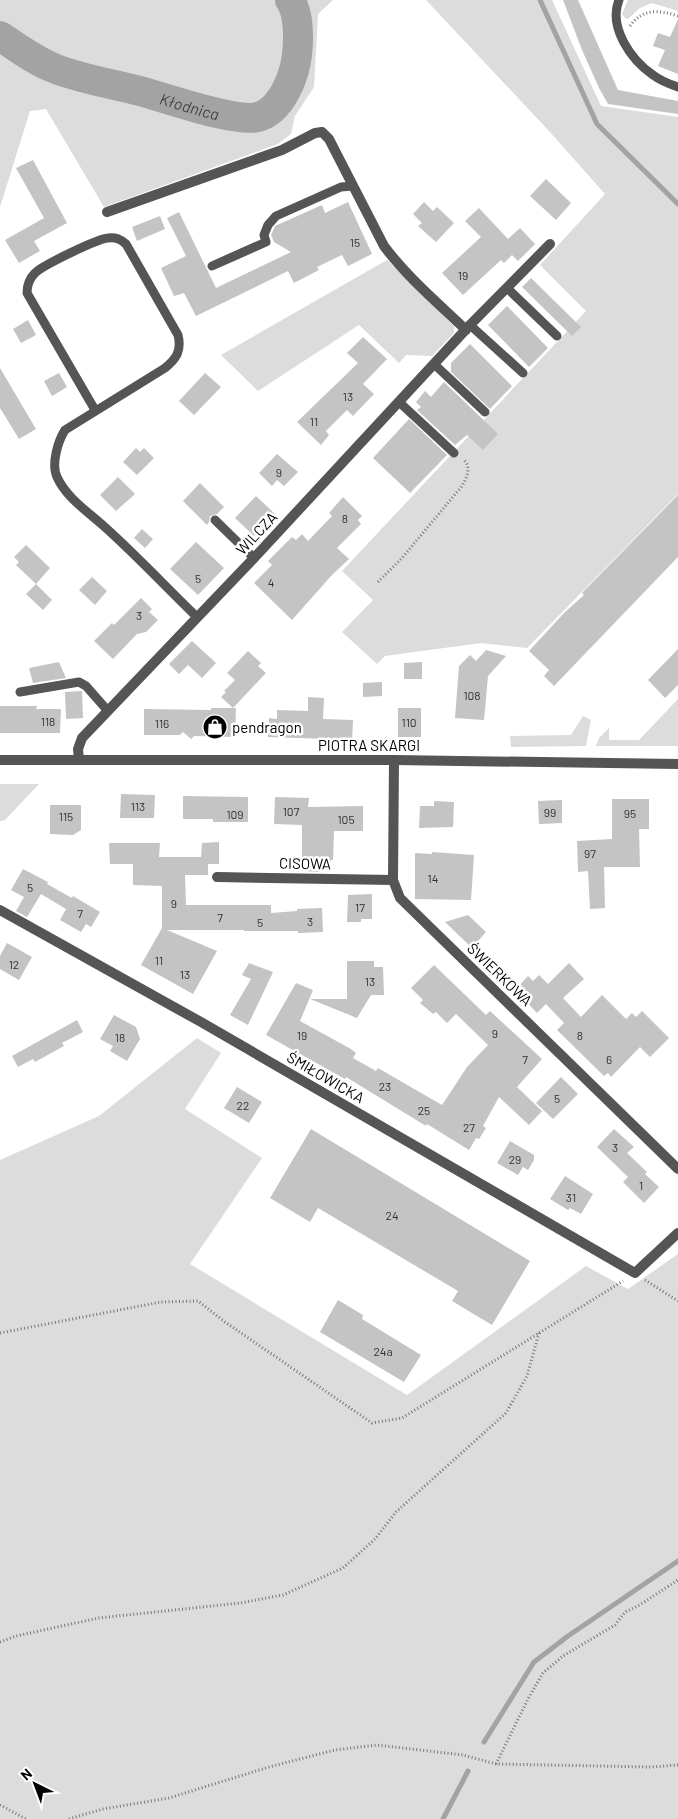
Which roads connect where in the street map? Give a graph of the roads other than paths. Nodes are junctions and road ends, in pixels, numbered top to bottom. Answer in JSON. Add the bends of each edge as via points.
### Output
{"nodes":[{"id":1,"x":619,"y":0,"type":"edge"},
{"id":2,"x":678,"y":87,"type":"edge"},
{"id":3,"x":353,"y":186,"type":"junction"},
{"id":4,"x":107,"y":212,"type":"dead end"},
{"id":5,"x":550,"y":244,"type":"dead end"},
{"id":6,"x":212,"y":266,"type":"dead end"},
{"id":7,"x":507,"y":288,"type":"junction"},
{"id":8,"x":468,"y":327,"type":"junction"},
{"id":9,"x":557,"y":336,"type":"dead end"},
{"id":10,"x":434,"y":364,"type":"junction"},
{"id":11,"x":523,"y":373,"type":"dead end"},
{"id":12,"x":399,"y":402,"type":"junction"},
{"id":13,"x":95,"y":410,"type":"junction"},
{"id":14,"x":485,"y":412,"type":"dead end"},
{"id":15,"x":454,"y":453,"type":"road end"},
{"id":16,"x":215,"y":520,"type":"dead end"},
{"id":17,"x":254,"y":558,"type":"junction"},
{"id":18,"x":198,"y":617,"type":"junction"},
{"id":19,"x":20,"y":692,"type":"dead end"},
{"id":20,"x":108,"y":711,"type":"junction"},
{"id":21,"x":0,"y":760,"type":"edge"},
{"id":22,"x":79,"y":760,"type":"junction"},
{"id":23,"x":394,"y":760,"type":"junction"},
{"id":24,"x":678,"y":764,"type":"edge"},
{"id":25,"x":217,"y":877,"type":"dead end"},
{"id":26,"x":393,"y":880,"type":"junction"},
{"id":27,"x":0,"y":910,"type":"edge"},
{"id":28,"x":678,"y":1169,"type":"edge"},
{"id":29,"x":678,"y":1233,"type":"edge"}],
"edges":[{"from":1,"to":2,"type":"lane","via":[[616,18],[625,44],[647,71]]},
{"from":3,"to":4,"type":"street","via":[[329,138],[319,132],[282,150]]},
{"from":3,"to":6,"type":"lane","via":[[341,187],[276,216],[268,224],[264,235],[266,242]]},
{"from":3,"to":8,"type":"street","via":[[394,260]]},
{"from":5,"to":7,"type":"street","name":"WILCZA"},
{"from":7,"to":8,"type":"street","name":"WILCZA"},
{"from":7,"to":9,"type":"lane"},
{"from":8,"to":10,"type":"street","name":"WILCZA"},
{"from":8,"to":11,"type":"lane"},
{"from":10,"to":12,"type":"street","name":"WILCZA"},
{"from":10,"to":14,"type":"lane"},
{"from":12,"to":15,"type":"lane"},
{"from":12,"to":17,"type":"street","name":"WILCZA"},
{"from":13,"to":13,"type":"lane","via":[[165,368],[178,356],[180,346],[178,335],[126,244],[118,238],[106,238],[50,264],[37,271],[27,284],[26,293]]},
{"from":13,"to":18,"type":"lane","via":[[65,430],[58,446],[56,475],[74,500]]},
{"from":16,"to":17,"type":"lane"},
{"from":17,"to":18,"type":"street","name":"WILCZA"},
{"from":18,"to":20,"type":"street","name":"WILCZA"},
{"from":19,"to":20,"type":"lane","via":[[79,682]]},
{"from":20,"to":22,"type":"street","name":"WILCZA","via":[[82,738]]},
{"from":21,"to":22,"type":"street","name":"PIOTRA SKARGI"},
{"from":22,"to":23,"type":"street","name":"PIOTRA SKARGI"},
{"from":23,"to":24,"type":"street","name":"PIOTRA SKARGI"},
{"from":23,"to":26,"type":"street","name":"ŚWIERKOWA"},
{"from":25,"to":26,"type":"street","name":"CISOWA"},
{"from":26,"to":28,"type":"street","name":"ŚWIERKOWA","via":[[400,898]]},
{"from":27,"to":29,"type":"street","name":"ŚMIŁOWICKA","via":[[201,1022],[634,1273]]}]}
